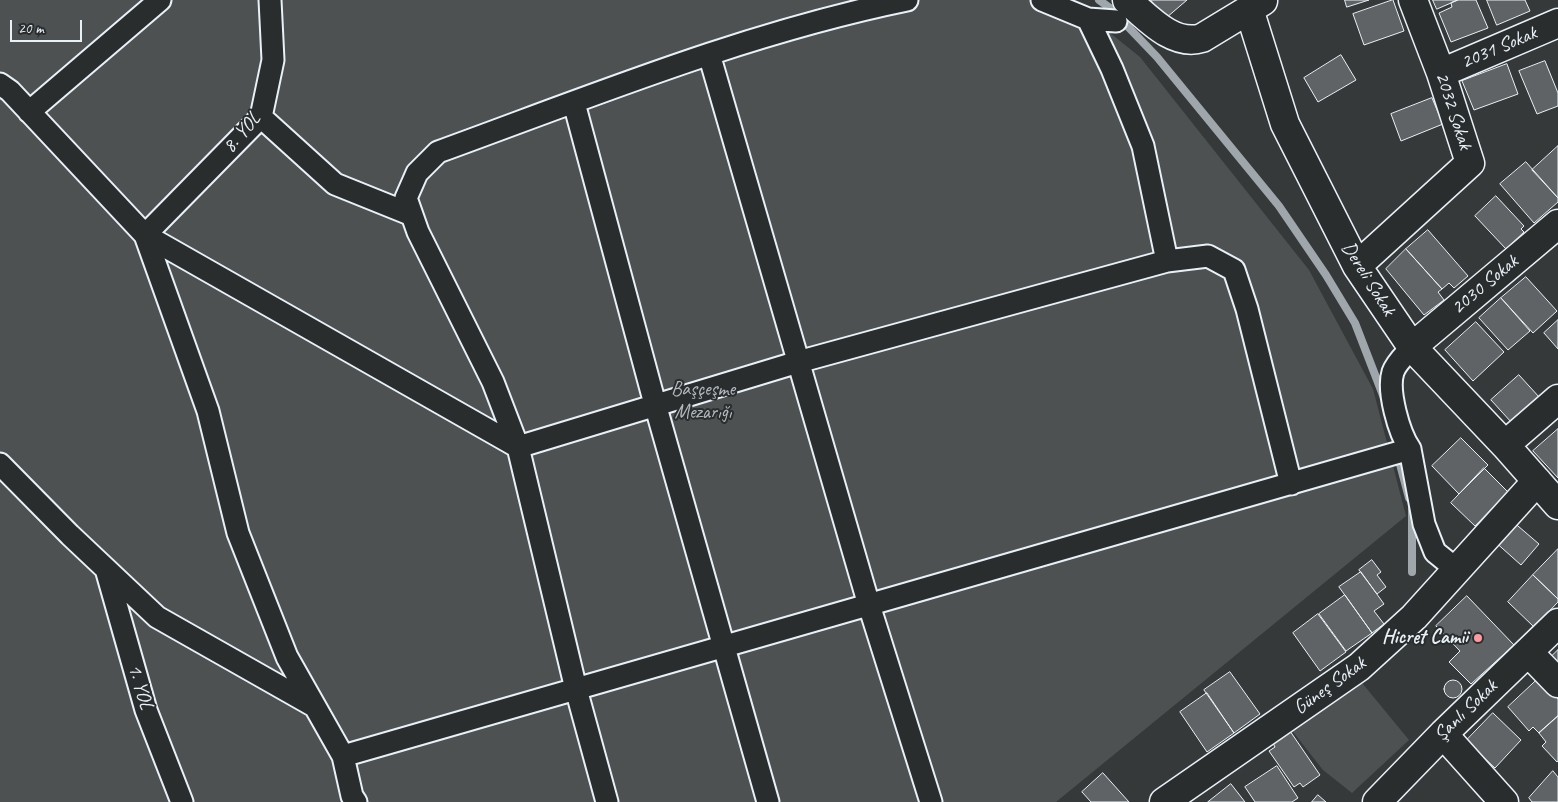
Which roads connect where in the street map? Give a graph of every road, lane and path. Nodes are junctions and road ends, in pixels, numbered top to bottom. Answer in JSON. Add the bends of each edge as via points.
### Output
{"nodes":[{"id":1,"x":160,"y":0,"type":"edge"},
{"id":2,"x":270,"y":0,"type":"edge"},
{"id":3,"x":907,"y":0,"type":"edge"},
{"id":4,"x":1042,"y":0,"type":"edge"},
{"id":5,"x":1413,"y":0,"type":"edge"},
{"id":6,"x":860,"y":4,"type":"edge"},
{"id":7,"x":1257,"y":5,"type":"edge"},
{"id":8,"x":1122,"y":10,"type":"edge"},
{"id":9,"x":1088,"y":20,"type":"junction"},
{"id":10,"x":1558,"y":23,"type":"edge"},
{"id":11,"x":709,"y":54,"type":"junction"},
{"id":12,"x":1441,"y":73,"type":"junction"},
{"id":13,"x":3,"y":93,"type":"edge"},
{"id":14,"x":574,"y":103,"type":"junction"},
{"id":15,"x":29,"y":112,"type":"junction"},
{"id":16,"x":261,"y":117,"type":"junction"},
{"id":17,"x":412,"y":215,"type":"junction"},
{"id":18,"x":1558,"y":224,"type":"edge"},
{"id":19,"x":145,"y":235,"type":"junction"},
{"id":20,"x":1167,"y":261,"type":"junction"},
{"id":21,"x":1357,"y":266,"type":"junction"},
{"id":22,"x":1412,"y":347,"type":"junction"},
{"id":23,"x":798,"y":362,"type":"junction"},
{"id":24,"x":1558,"y":399,"type":"edge"},
{"id":25,"x":655,"y":404,"type":"junction"},
{"id":26,"x":1505,"y":445,"type":"junction"},
{"id":27,"x":518,"y":446,"type":"junction"},
{"id":28,"x":1402,"y":452,"type":"junction"},
{"id":29,"x":0,"y":464,"type":"edge"},
{"id":30,"x":1537,"y":481,"type":"junction"},
{"id":31,"x":1291,"y":484,"type":"junction"},
{"id":32,"x":1558,"y":505,"type":"edge"},
{"id":33,"x":106,"y":569,"type":"junction"},
{"id":34,"x":1456,"y":569,"type":"junction"},
{"id":35,"x":869,"y":605,"type":"junction"},
{"id":36,"x":1558,"y":623,"type":"edge"},
{"id":37,"x":724,"y":647,"type":"junction"},
{"id":38,"x":1528,"y":652,"type":"junction"},
{"id":39,"x":1558,"y":683,"type":"edge"},
{"id":40,"x":576,"y":689,"type":"junction"},
{"id":41,"x":315,"y":706,"type":"junction"},
{"id":42,"x":1443,"y":734,"type":"junction"},
{"id":43,"x":343,"y":756,"type":"junction"},
{"id":44,"x":1382,"y":800,"type":"edge"},
{"id":45,"x":182,"y":802,"type":"edge"},
{"id":46,"x":356,"y":802,"type":"edge"},
{"id":47,"x":607,"y":802,"type":"edge"},
{"id":48,"x":768,"y":802,"type":"edge"},
{"id":49,"x":931,"y":802,"type":"edge"},
{"id":50,"x":1164,"y":802,"type":"edge"},
{"id":51,"x":1504,"y":802,"type":"edge"}],
"edges":[{"from":1,"to":15,"type":"street"},
{"from":2,"to":16,"type":"street","name":"8. YOL","via":[[273,60]]},
{"from":3,"to":6,"type":"street"},
{"from":4,"to":9,"type":"street"},
{"from":5,"to":12,"type":"street","name":"2032 Sokak"},
{"from":6,"to":11,"type":"street"},
{"from":7,"to":8,"type":"street","via":[[1194,41],[1184,40]]},
{"from":7,"to":21,"type":"street","name":"Dereli Sokak","via":[[1285,124]]},
{"from":8,"to":9,"type":"street"},
{"from":9,"to":20,"type":"street","via":[[1143,146]]},
{"from":10,"to":12,"type":"street","name":"2031 Sokak"},
{"from":11,"to":14,"type":"street"},
{"from":11,"to":23,"type":"street"},
{"from":12,"to":21,"type":"street","name":"2032 Sokak","via":[[1470,163]]},
{"from":13,"to":15,"type":"street"},
{"from":14,"to":17,"type":"street","via":[[438,152],[417,173],[406,198]]},
{"from":14,"to":25,"type":"street"},
{"from":15,"to":19,"type":"street"},
{"from":16,"to":17,"type":"street","via":[[335,184]]},
{"from":16,"to":19,"type":"street","name":"8. YOL"},
{"from":17,"to":27,"type":"street","via":[[493,382]]},
{"from":18,"to":22,"type":"street","name":"2030 Sokak"},
{"from":19,"to":27,"type":"street"},
{"from":19,"to":41,"type":"street","via":[[208,411],[238,533],[287,657]]},
{"from":20,"to":23,"type":"street"},
{"from":20,"to":31,"type":"street","via":[[1208,256],[1234,270],[1247,309]]},
{"from":21,"to":22,"type":"street","name":"Dereli Sokak"},
{"from":22,"to":26,"type":"street","name":"Dereli Sokak"},
{"from":22,"to":28,"type":"street","via":[[1393,370],[1391,388],[1404,440]]},
{"from":23,"to":25,"type":"street"},
{"from":23,"to":35,"type":"street"},
{"from":24,"to":26,"type":"street"},
{"from":25,"to":27,"type":"street"},
{"from":25,"to":37,"type":"street"},
{"from":26,"to":30,"type":"street","name":"Dereli Sokak"},
{"from":27,"to":40,"type":"street"},
{"from":28,"to":31,"type":"street"},
{"from":28,"to":34,"type":"street","via":[[1435,552]]},
{"from":29,"to":33,"type":"street"},
{"from":30,"to":32,"type":"street","name":"Dereli Sokak"},
{"from":30,"to":34,"type":"street","name":"Güneş Sokak"},
{"from":31,"to":35,"type":"street"},
{"from":33,"to":41,"type":"street","via":[[157,616]]},
{"from":33,"to":45,"type":"street","name":"1. YOL","via":[[146,710]]},
{"from":34,"to":50,"type":"street","name":"Güneş Sokak","via":[[1414,617],[1359,667]]},
{"from":35,"to":37,"type":"street"},
{"from":35,"to":49,"type":"street"},
{"from":36,"to":38,"type":"street","name":"Şanlı Sokak"},
{"from":37,"to":40,"type":"street"},
{"from":37,"to":48,"type":"street"},
{"from":38,"to":39,"type":"street"},
{"from":38,"to":42,"type":"street","name":"Şanlı Sokak"},
{"from":40,"to":43,"type":"street"},
{"from":40,"to":47,"type":"street"},
{"from":41,"to":43,"type":"street"},
{"from":42,"to":44,"type":"street","name":"Şanlı Sokak"},
{"from":42,"to":51,"type":"street"},
{"from":43,"to":46,"type":"street"}]}
